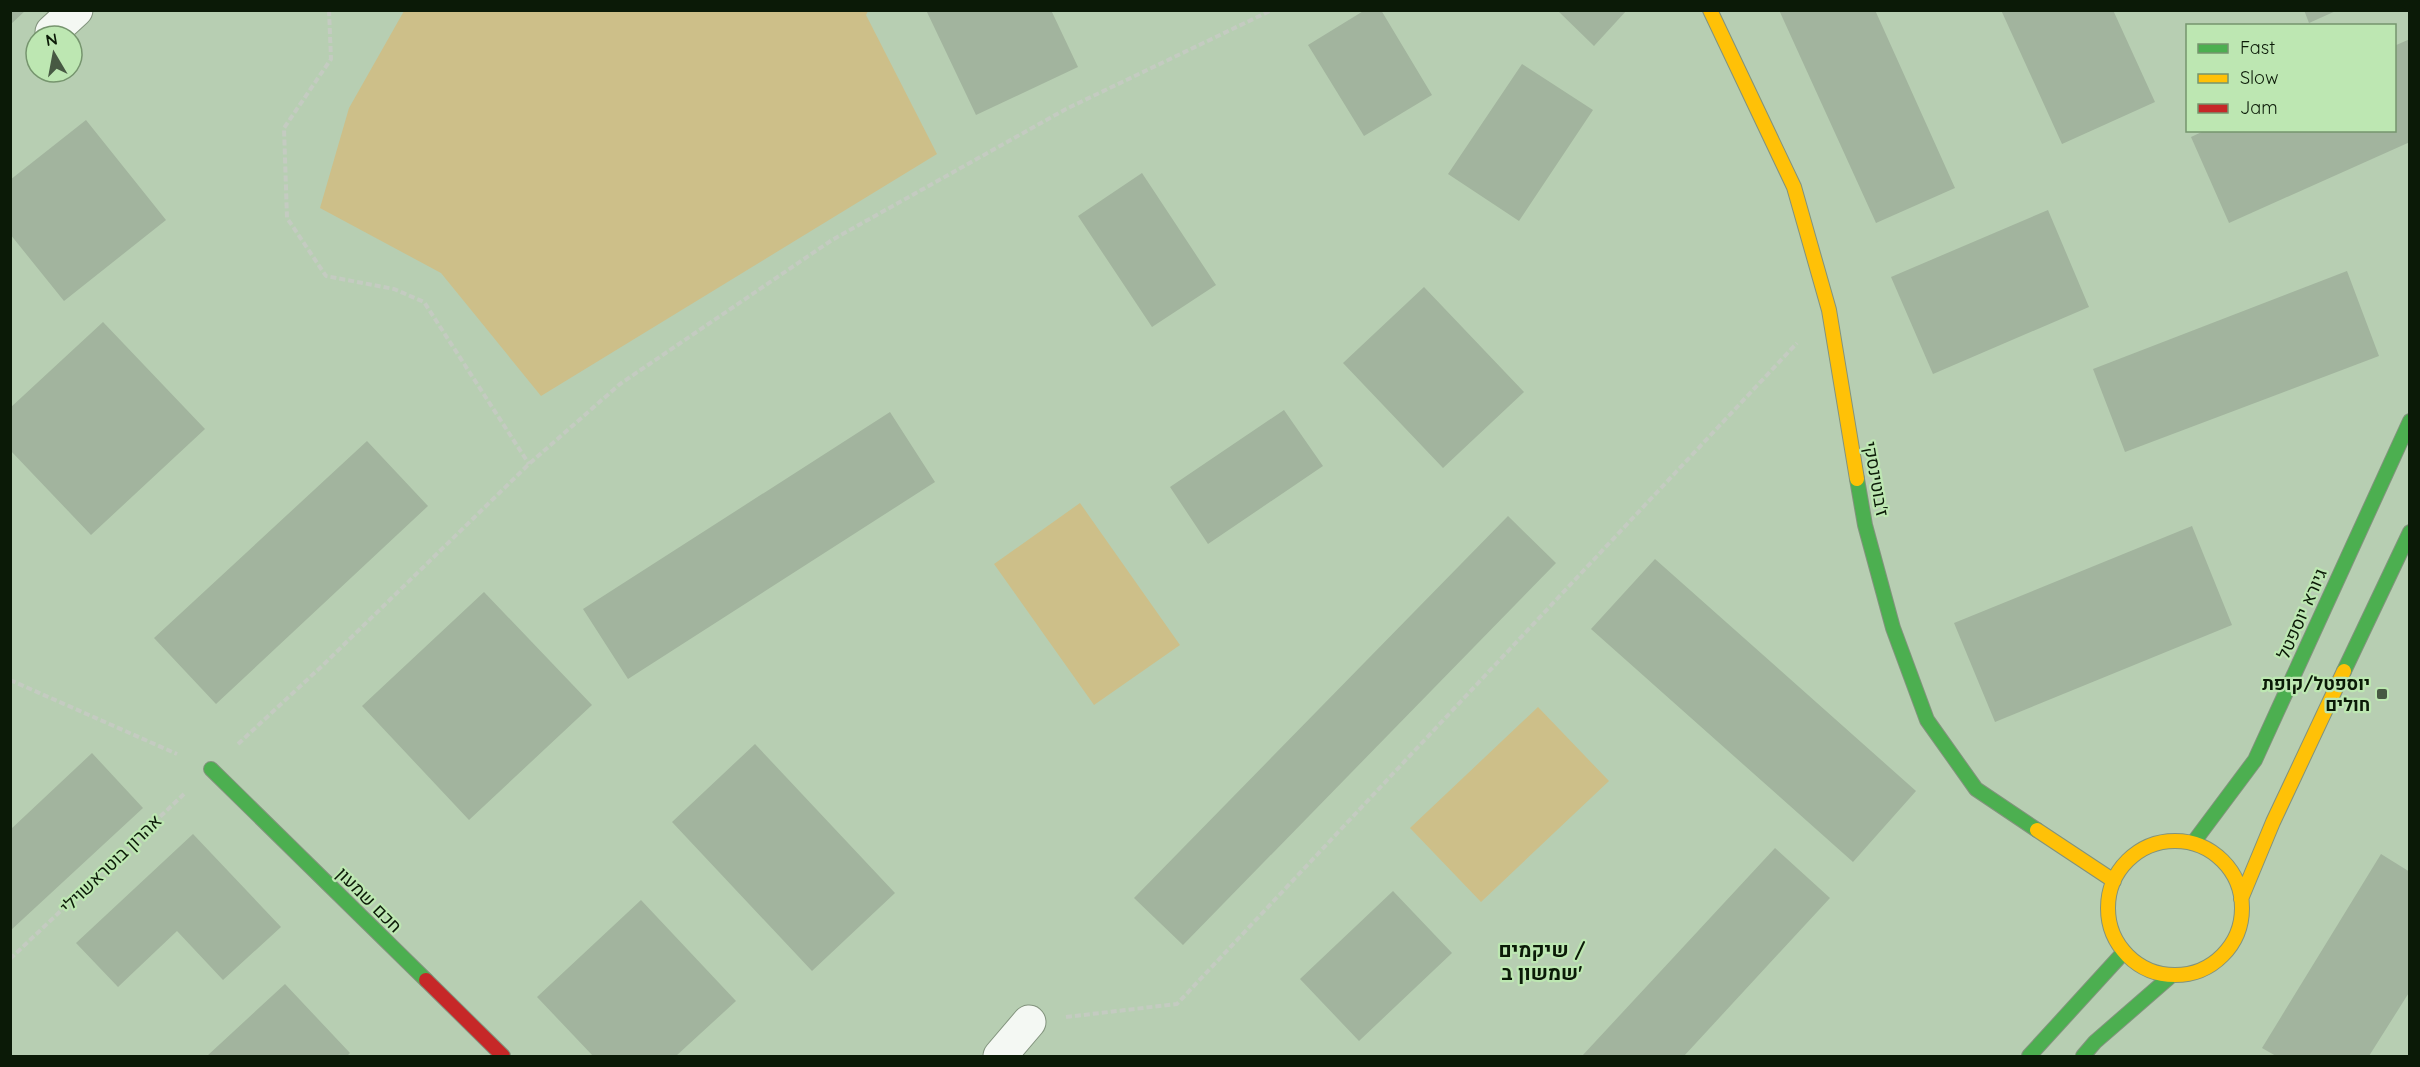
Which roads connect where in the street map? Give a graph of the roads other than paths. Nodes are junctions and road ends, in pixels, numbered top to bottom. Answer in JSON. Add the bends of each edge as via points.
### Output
{"nodes":[{"id":1,"x":76,"y":10,"type":"edge"},
{"id":2,"x":1710,"y":10,"type":"edge"},
{"id":3,"x":60,"y":24,"type":"edge"},
{"id":4,"x":2409,"y":421,"type":"edge"},
{"id":5,"x":2409,"y":532,"type":"edge"},
{"id":6,"x":211,"y":769,"type":"road end"},
{"id":7,"x":2193,"y":843,"type":"junction"},
{"id":8,"x":2114,"y":881,"type":"junction"},
{"id":9,"x":2241,"y":898,"type":"junction"},
{"id":10,"x":2124,"y":952,"type":"junction"},
{"id":11,"x":2172,"y":975,"type":"junction"},
{"id":12,"x":1029,"y":1022,"type":"road end"},
{"id":13,"x":503,"y":1056,"type":"edge"},
{"id":14,"x":1000,"y":1056,"type":"edge"},
{"id":15,"x":2029,"y":1056,"type":"edge"},
{"id":16,"x":2083,"y":1056,"type":"edge"}],
"edges":[{"from":1,"to":3,"type":"street"},
{"from":2,"to":8,"type":"street","name":"ז'בוטינסקי","via":[[1794,187],[1829,309],[1865,525],[1893,628],[1927,720],[1976,789]]},
{"from":4,"to":7,"type":"street","name":"גיורא יוספטל","via":[[2255,760]]},
{"from":5,"to":9,"type":"street"},
{"from":6,"to":13,"type":"street","name":"חכם שמעון"},
{"from":7,"to":8,"type":"street","via":[[2155,844],[2138,852]]},
{"from":7,"to":9,"type":"street","via":[[2225,864],[2236,880]]},
{"from":8,"to":10,"type":"street","via":[[2108,899],[2108,918]]},
{"from":9,"to":11,"type":"street","via":[[2236,936],[2225,953],[2210,966]]},
{"from":10,"to":11,"type":"street","via":[[2154,972]]},
{"from":10,"to":15,"type":"street"},
{"from":11,"to":16,"type":"street"},
{"from":12,"to":14,"type":"street"}]}
